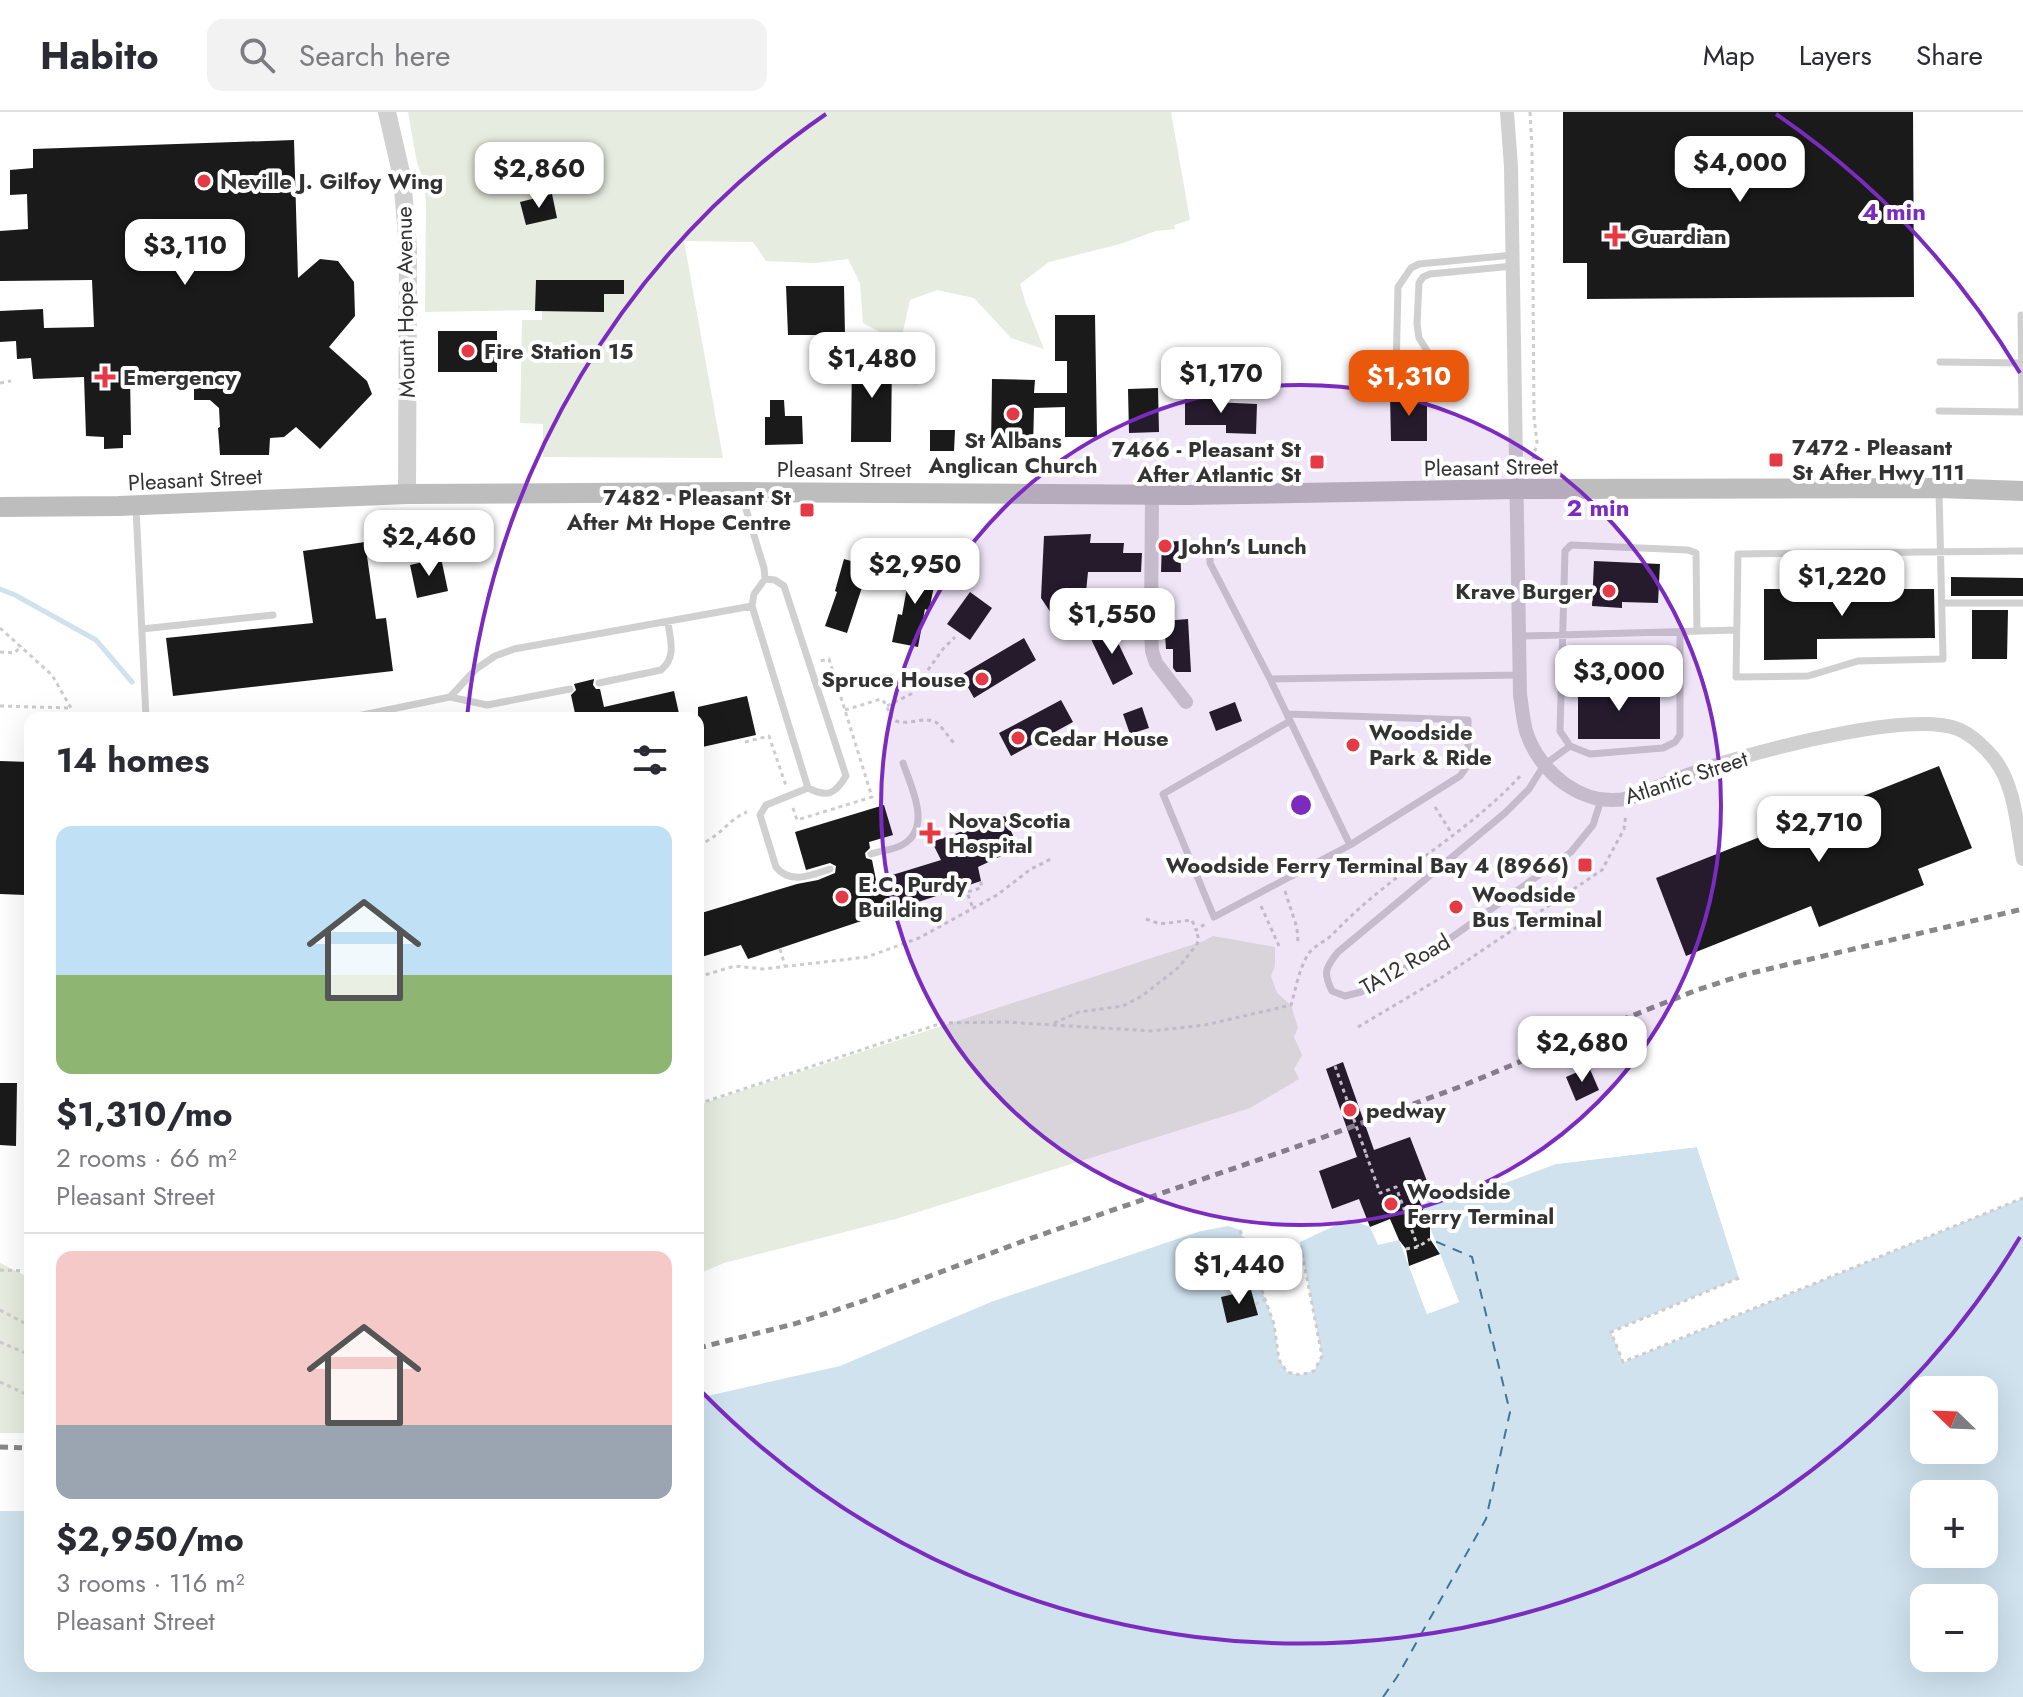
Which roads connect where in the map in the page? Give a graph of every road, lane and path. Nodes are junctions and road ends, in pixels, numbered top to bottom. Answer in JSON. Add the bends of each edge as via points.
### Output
{"nodes":[{"id":1,"x":387,"y":112,"type":"edge"},
{"id":2,"x":1507,"y":112,"type":"edge"},
{"id":3,"x":1530,"y":112,"type":"edge"},
{"id":4,"x":1513,"y":260,"type":"junction"},
{"id":5,"x":2021,"y":315,"type":"edge"},
{"id":6,"x":1940,"y":362,"type":"dead end"},
{"id":7,"x":2022,"y":363,"type":"edge"},
{"id":8,"x":11,"y":381,"type":"dead end"},
{"id":9,"x":0,"y":383,"type":"edge"},
{"id":10,"x":1939,"y":411,"type":"dead end"},
{"id":11,"x":2022,"y":412,"type":"edge"},
{"id":12,"x":1517,"y":488,"type":"junction"},
{"id":13,"x":1939,"y":488,"type":"junction"},
{"id":14,"x":2023,"y":491,"type":"edge"},
{"id":15,"x":741,"y":492,"type":"junction"},
{"id":16,"x":407,"y":494,"type":"junction"},
{"id":17,"x":1152,"y":494,"type":"junction"},
{"id":18,"x":136,"y":505,"type":"junction"},
{"id":19,"x":0,"y":507,"type":"edge"},
{"id":20,"x":1210,"y":551,"type":"dead end"},
{"id":21,"x":2023,"y":551,"type":"edge"},
{"id":22,"x":1941,"y":552,"type":"junction"},
{"id":23,"x":765,"y":579,"type":"junction"},
{"id":24,"x":1942,"y":603,"type":"junction"},
{"id":25,"x":2023,"y":603,"type":"edge"},
{"id":26,"x":752,"y":606,"type":"junction"},
{"id":27,"x":273,"y":615,"type":"dead end"},
{"id":28,"x":668,"y":622,"type":"junction"},
{"id":29,"x":0,"y":628,"type":"edge"},
{"id":30,"x":142,"y":629,"type":"junction"},
{"id":31,"x":1736,"y":630,"type":"junction"},
{"id":32,"x":1697,"y":631,"type":"junction"},
{"id":33,"x":1680,"y":632,"type":"junction"},
{"id":34,"x":1562,"y":635,"type":"junction"},
{"id":35,"x":1520,"y":636,"type":"junction"},
{"id":36,"x":955,"y":637,"type":"dead end"},
{"id":37,"x":22,"y":646,"type":"junction"},
{"id":38,"x":0,"y":652,"type":"edge"},
{"id":39,"x":817,"y":661,"type":"dead end"},
{"id":40,"x":1520,"y":675,"type":"junction"},
{"id":41,"x":1270,"y":679,"type":"junction"},
{"id":42,"x":599,"y":683,"type":"dead end"},
{"id":43,"x":570,"y":689,"type":"dead end"},
{"id":44,"x":450,"y":697,"type":"junction"},
{"id":45,"x":1186,"y":702,"type":"dead end"},
{"id":46,"x":0,"y":706,"type":"edge"},
{"id":47,"x":887,"y":706,"type":"junction"},
{"id":48,"x":400,"y":707,"type":"junction"},
{"id":49,"x":845,"y":710,"type":"junction"},
{"id":50,"x":146,"y":712,"type":"edge"},
{"id":51,"x":376,"y":712,"type":"edge"},
{"id":52,"x":401,"y":712,"type":"edge"},
{"id":53,"x":1289,"y":717,"type":"junction"},
{"id":54,"x":745,"y":742,"type":"dead end"},
{"id":55,"x":955,"y":744,"type":"dead end"},
{"id":56,"x":1570,"y":746,"type":"junction"},
{"id":57,"x":1541,"y":761,"type":"junction"},
{"id":58,"x":903,"y":763,"type":"dead end"},
{"id":59,"x":808,"y":788,"type":"junction"},
{"id":60,"x":789,"y":795,"type":"junction"},
{"id":61,"x":1428,"y":796,"type":"junction"},
{"id":62,"x":1628,"y":799,"type":"junction"},
{"id":63,"x":1601,"y":800,"type":"junction"},
{"id":64,"x":762,"y":809,"type":"junction"},
{"id":65,"x":1452,"y":834,"type":"junction"},
{"id":66,"x":704,"y":843,"type":"edge"},
{"id":67,"x":1350,"y":845,"type":"junction"},
{"id":68,"x":871,"y":854,"type":"dead end"},
{"id":69,"x":1051,"y":859,"type":"dead end"},
{"id":70,"x":2023,"y":859,"type":"edge"},
{"id":71,"x":830,"y":869,"type":"dead end"},
{"id":72,"x":981,"y":881,"type":"dead end"},
{"id":73,"x":1283,"y":881,"type":"junction"},
{"id":74,"x":1257,"y":895,"type":"junction"},
{"id":75,"x":972,"y":908,"type":"junction"},
{"id":76,"x":1214,"y":917,"type":"junction"},
{"id":77,"x":1146,"y":919,"type":"dead end"},
{"id":78,"x":1196,"y":930,"type":"junction"},
{"id":79,"x":1298,"y":942,"type":"dead end"},
{"id":80,"x":1279,"y":946,"type":"dead end"},
{"id":81,"x":780,"y":949,"type":"dead end"},
{"id":82,"x":785,"y":966,"type":"junction"},
{"id":83,"x":704,"y":975,"type":"edge"},
{"id":84,"x":1051,"y":1025,"type":"junction"},
{"id":85,"x":1358,"y":1027,"type":"dead end"},
{"id":86,"x":1335,"y":1066,"type":"dead end"},
{"id":87,"x":704,"y":1102,"type":"edge"},
{"id":88,"x":2023,"y":1198,"type":"edge"},
{"id":89,"x":1240,"y":1230,"type":"dead end"},
{"id":90,"x":1430,"y":1239,"type":"dead end"},
{"id":91,"x":1300,"y":1242,"type":"dead end"},
{"id":92,"x":1418,"y":1247,"type":"junction"},
{"id":93,"x":1406,"y":1249,"type":"dead end"},
{"id":94,"x":0,"y":1270,"type":"edge"},
{"id":95,"x":24,"y":1271,"type":"edge"},
{"id":96,"x":1739,"y":1278,"type":"dead end"},
{"id":97,"x":1265,"y":1300,"type":"junction"},
{"id":98,"x":1255,"y":1304,"type":"dead end"},
{"id":99,"x":0,"y":1310,"type":"edge"},
{"id":100,"x":24,"y":1323,"type":"edge"},
{"id":101,"x":0,"y":1342,"type":"edge"},
{"id":102,"x":24,"y":1352,"type":"edge"},
{"id":103,"x":0,"y":1382,"type":"edge"},
{"id":104,"x":24,"y":1393,"type":"edge"}],
"edges":[{"from":1,"to":16,"type":"street","name":"Mount Hope Avenue","via":[[402,177],[408,248]]},
{"from":2,"to":4,"type":"street"},
{"from":3,"to":12,"type":"path","via":[[1537,442],[1535,457]]},
{"from":4,"to":4,"type":"lane","via":[[1423,277],[1419,338],[1436,365],[1428,379],[1399,377],[1398,287],[1411,268]]},
{"from":4,"to":12,"type":"street"},
{"from":5,"to":7,"type":"lane"},
{"from":6,"to":7,"type":"lane"},
{"from":7,"to":11,"type":"lane"},
{"from":8,"to":9,"type":"path"},
{"from":10,"to":11,"type":"lane"},
{"from":12,"to":13,"type":"main road","name":"Pleasant Street"},
{"from":12,"to":17,"type":"main road","name":"Pleasant Street"},
{"from":12,"to":35,"type":"street"},
{"from":13,"to":14,"type":"main road","name":"Pleasant Street"},
{"from":13,"to":22,"type":"lane"},
{"from":15,"to":16,"type":"main road","name":"Pleasant Street"},
{"from":15,"to":17,"type":"main road","name":"Pleasant Street"},
{"from":15,"to":23,"type":"lane"},
{"from":16,"to":18,"type":"main road","name":"Pleasant Street"},
{"from":17,"to":45,"type":"street","via":[[1152,651]]},
{"from":18,"to":19,"type":"main road","name":"Pleasant Street"},
{"from":18,"to":30,"type":"lane"},
{"from":20,"to":41,"type":"lane","via":[[1210,563]]},
{"from":21,"to":22,"type":"lane"},
{"from":22,"to":24,"type":"lane"},
{"from":22,"to":31,"type":"lane","via":[[1738,554]]},
{"from":23,"to":26,"type":"lane"},
{"from":23,"to":59,"type":"lane","via":[[784,586],[846,776],[837,790],[817,793]]},
{"from":24,"to":25,"type":"lane"},
{"from":24,"to":31,"type":"lane","via":[[1943,659],[1858,661],[1808,676],[1736,677]]},
{"from":26,"to":28,"type":"lane"},
{"from":26,"to":59,"type":"lane"},
{"from":27,"to":30,"type":"lane"},
{"from":28,"to":42,"type":"lane","via":[[668,664]]},
{"from":28,"to":44,"type":"lane","via":[[514,649],[476,669]]},
{"from":29,"to":37,"type":"path"},
{"from":30,"to":50,"type":"lane"},
{"from":31,"to":32,"type":"lane"},
{"from":32,"to":33,"type":"lane"},
{"from":32,"to":34,"type":"lane","via":[[1696,553],[1571,545],[1565,551]]},
{"from":33,"to":34,"type":"lane"},
{"from":33,"to":56,"type":"lane","via":[[1680,735],[1675,742],[1663,748],[1590,754]]},
{"from":34,"to":35,"type":"lane"},
{"from":34,"to":56,"type":"lane","via":[[1560,731]]},
{"from":35,"to":40,"type":"street"},
{"from":36,"to":47,"type":"path","via":[[911,694]]},
{"from":37,"to":38,"type":"path","via":[[14,653]]},
{"from":37,"to":46,"type":"path","via":[[52,675],[71,708]]},
{"from":39,"to":49,"type":"path","via":[[829,659]]},
{"from":40,"to":41,"type":"lane"},
{"from":40,"to":57,"type":"street","via":[[1526,731]]},
{"from":41,"to":53,"type":"lane"},
{"from":43,"to":44,"type":"lane","via":[[487,705]]},
{"from":44,"to":48,"type":"lane"},
{"from":47,"to":49,"type":"path","via":[[881,699]]},
{"from":47,"to":55,"type":"path","via":[[897,721],[937,724]]},
{"from":48,"to":51,"type":"lane"},
{"from":48,"to":52,"type":"lane"},
{"from":49,"to":60,"type":"path","via":[[872,797],[797,820]]},
{"from":53,"to":61,"type":"lane","via":[[1468,720],[1468,765]]},
{"from":53,"to":67,"type":"lane"},
{"from":53,"to":76,"type":"lane","via":[[1163,794]]},
{"from":54,"to":60,"type":"path","via":[[769,736]]},
{"from":56,"to":57,"type":"lane"},
{"from":57,"to":63,"type":"street","name":"Atlantic Street","via":[[1570,787]]},
{"from":57,"to":63,"type":"lane","name":"TA12 Road","via":[[1529,789],[1505,813],[1338,952],[1327,966],[1332,991],[1345,996],[1361,992],[1420,960],[1571,852],[1593,825]]},
{"from":57,"to":65,"type":"path"},
{"from":58,"to":68,"type":"lane","via":[[919,823],[902,845]]},
{"from":59,"to":60,"type":"lane"},
{"from":60,"to":64,"type":"lane"},
{"from":61,"to":65,"type":"path"},
{"from":61,"to":67,"type":"lane"},
{"from":62,"to":63,"type":"street","name":"Atlantic Street"},
{"from":62,"to":70,"type":"street","name":"Atlantic Street","via":[[1726,762],[1822,738],[1925,723],[1957,728],[1996,762],[2012,796]]},
{"from":62,"to":85,"type":"path","via":[[1624,829],[1602,870]]},
{"from":64,"to":66,"type":"path","via":[[736,816]]},
{"from":64,"to":71,"type":"lane","via":[[782,874],[791,878]]},
{"from":65,"to":84,"type":"path","via":[[1312,949],[1291,1005],[1151,1031]]},
{"from":67,"to":73,"type":"lane"},
{"from":69,"to":75,"type":"path"},
{"from":72,"to":75,"type":"path","via":[[981,888],[967,892]]},
{"from":73,"to":74,"type":"lane"},
{"from":73,"to":79,"type":"path"},
{"from":74,"to":76,"type":"lane"},
{"from":74,"to":80,"type":"path"},
{"from":75,"to":82,"type":"path","via":[[919,938],[867,957]]},
{"from":76,"to":78,"type":"path"},
{"from":77,"to":78,"type":"path","via":[[1160,924],[1192,920]]},
{"from":78,"to":84,"type":"path","via":[[1199,940],[1179,967],[1142,996]]},
{"from":81,"to":82,"type":"path"},
{"from":82,"to":83,"type":"path","via":[[735,966]]},
{"from":84,"to":87,"type":"path","via":[[942,1023]]},
{"from":86,"to":92,"type":"path","bridge":true,"via":[[1380,1193],[1396,1187]]},
{"from":88,"to":96,"type":"path","via":[[1623,1362],[1611,1332]]},
{"from":89,"to":97,"type":"path"},
{"from":90,"to":92,"type":"path"},
{"from":91,"to":97,"type":"path","via":[[1322,1356],[1314,1371],[1287,1372],[1279,1360]]},
{"from":92,"to":93,"type":"path"},
{"from":94,"to":95,"type":"path"},
{"from":97,"to":98,"type":"path"},
{"from":99,"to":100,"type":"path"},
{"from":101,"to":102,"type":"path"},
{"from":103,"to":104,"type":"path"}]}
